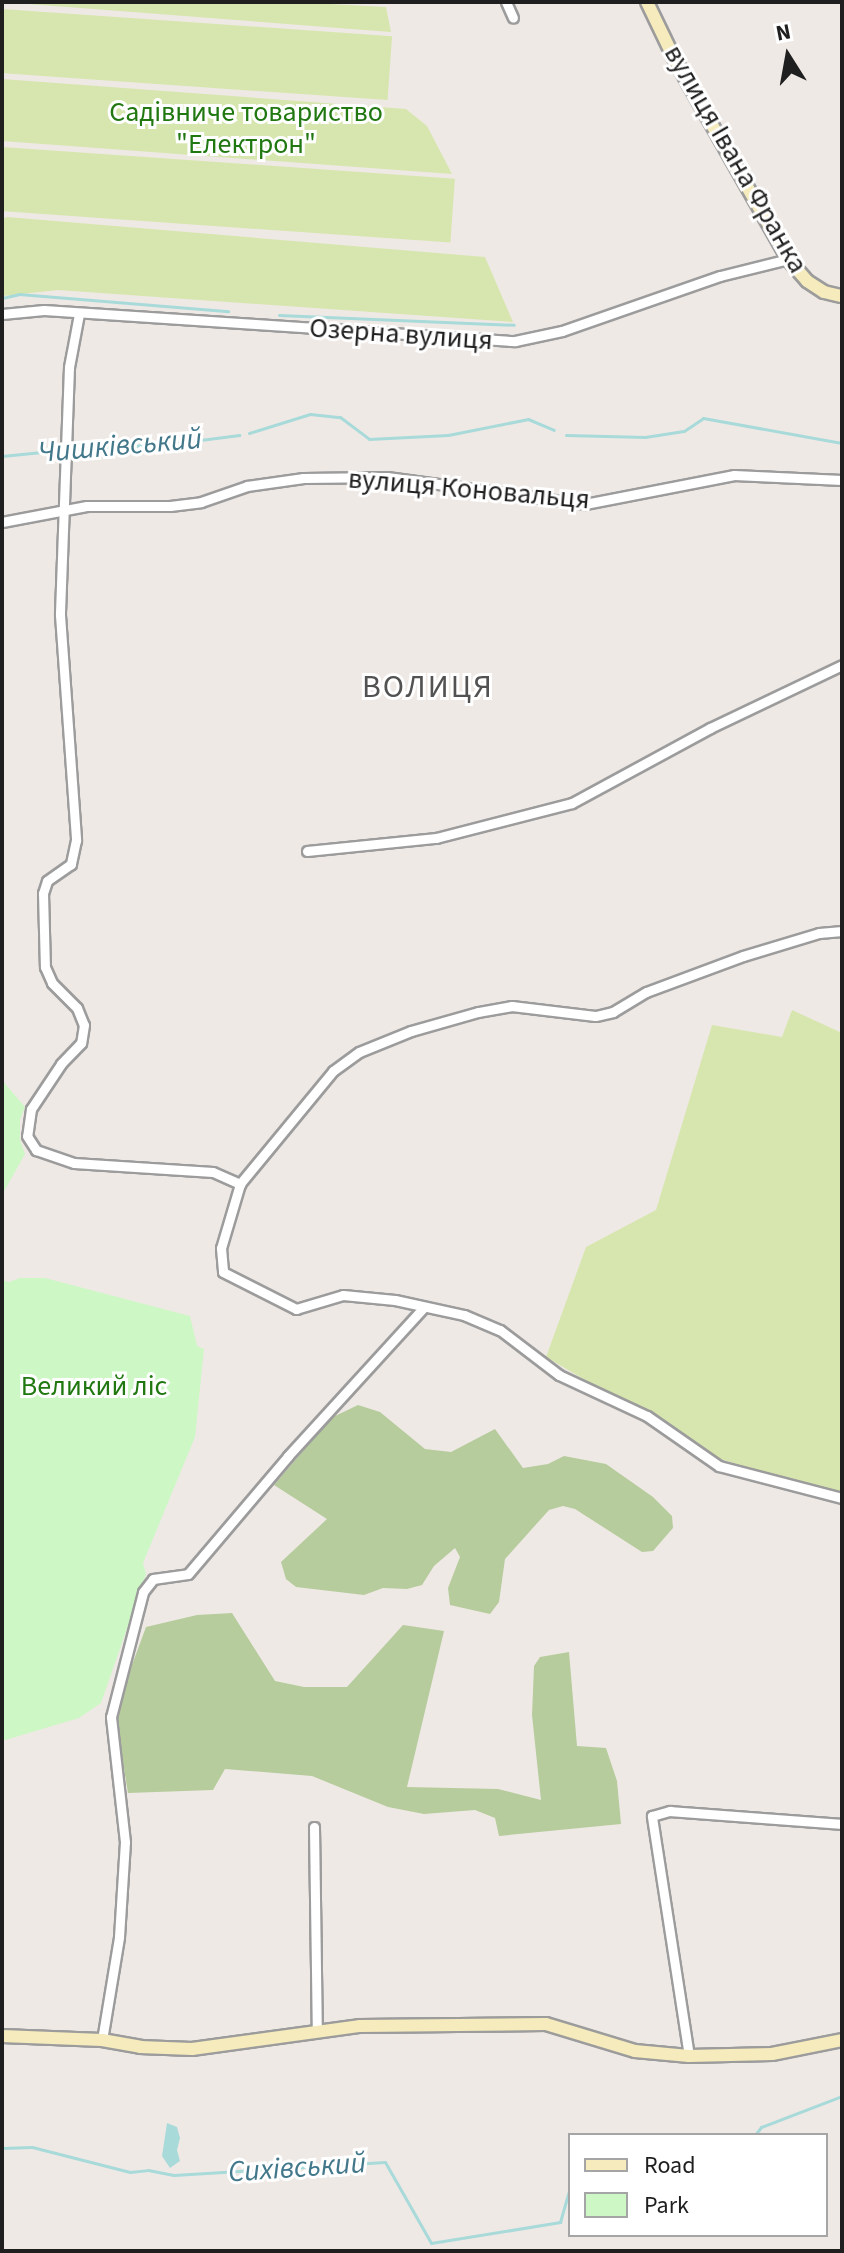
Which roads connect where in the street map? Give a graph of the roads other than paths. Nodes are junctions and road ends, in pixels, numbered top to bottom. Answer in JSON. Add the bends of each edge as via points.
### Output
{"nodes":[{"id":1,"x":506,"y":2,"type":"edge"},
{"id":2,"x":647,"y":2,"type":"edge"},
{"id":3,"x":513,"y":18,"type":"dead end"},
{"id":4,"x":788,"y":259,"type":"junction"},
{"id":5,"x":842,"y":296,"type":"edge"},
{"id":6,"x":2,"y":314,"type":"edge"},
{"id":7,"x":79,"y":314,"type":"junction"},
{"id":8,"x":842,"y":480,"type":"edge"},
{"id":9,"x":63,"y":510,"type":"junction"},
{"id":10,"x":2,"y":522,"type":"edge"},
{"id":11,"x":842,"y":665,"type":"edge"},
{"id":12,"x":307,"y":851,"type":"dead end"},
{"id":13,"x":842,"y":931,"type":"edge"},
{"id":14,"x":240,"y":1184,"type":"junction"},
{"id":15,"x":422,"y":1309,"type":"junction"},
{"id":16,"x":842,"y":1498,"type":"edge"},
{"id":17,"x":842,"y":1824,"type":"edge"},
{"id":18,"x":314,"y":1827,"type":"dead end"},
{"id":19,"x":317,"y":2030,"type":"junction"},
{"id":20,"x":2,"y":2036,"type":"edge"},
{"id":21,"x":102,"y":2040,"type":"junction"},
{"id":22,"x":842,"y":2040,"type":"edge"},
{"id":23,"x":689,"y":2056,"type":"junction"}],
"edges":[{"from":1,"to":3,"type":"street"},
{"from":2,"to":4,"type":"street","name":"вулиця Івана Франка"},
{"from":4,"to":5,"type":"street","name":"вулиця Івана Франка","via":[[807,281]]},
{"from":4,"to":7,"type":"street","name":"Озерна вулиця","via":[[515,341]]},
{"from":6,"to":7,"type":"street","name":"Озерна вулиця"},
{"from":7,"to":9,"type":"street","via":[[69,367]]},
{"from":8,"to":9,"type":"street","name":"вулиця Коновальця","via":[[734,475],[585,504],[387,477],[303,478],[247,486],[201,502]]},
{"from":9,"to":10,"type":"street","name":"вулиця Коновальця"},
{"from":9,"to":14,"type":"street","via":[[60,615],[76,840],[71,864],[43,885],[45,967],[84,1025],[81,1043],[31,1109],[27,1136],[36,1150],[74,1163],[213,1172]]},
{"from":11,"to":12,"type":"street","via":[[572,803],[436,838]]},
{"from":13,"to":14,"type":"street","via":[[743,956],[646,992],[613,1012],[595,1016],[501,1008],[411,1031],[359,1052],[333,1071]]},
{"from":14,"to":15,"type":"street","via":[[221,1248],[223,1272],[296,1309],[343,1295],[395,1300]]},
{"from":15,"to":16,"type":"street","via":[[464,1315],[500,1330],[559,1375],[647,1416],[719,1466]]},
{"from":15,"to":21,"type":"street","via":[[188,1574],[153,1579],[143,1592],[111,1717],[125,1842],[119,1937]]},
{"from":17,"to":23,"type":"street","via":[[670,1811],[652,1816]]},
{"from":18,"to":19,"type":"street"},
{"from":19,"to":21,"type":"street","via":[[192,2049]]},
{"from":19,"to":23,"type":"street","via":[[546,2024],[635,2051]]},
{"from":20,"to":21,"type":"street"},
{"from":22,"to":23,"type":"street","via":[[772,2054]]}]}
